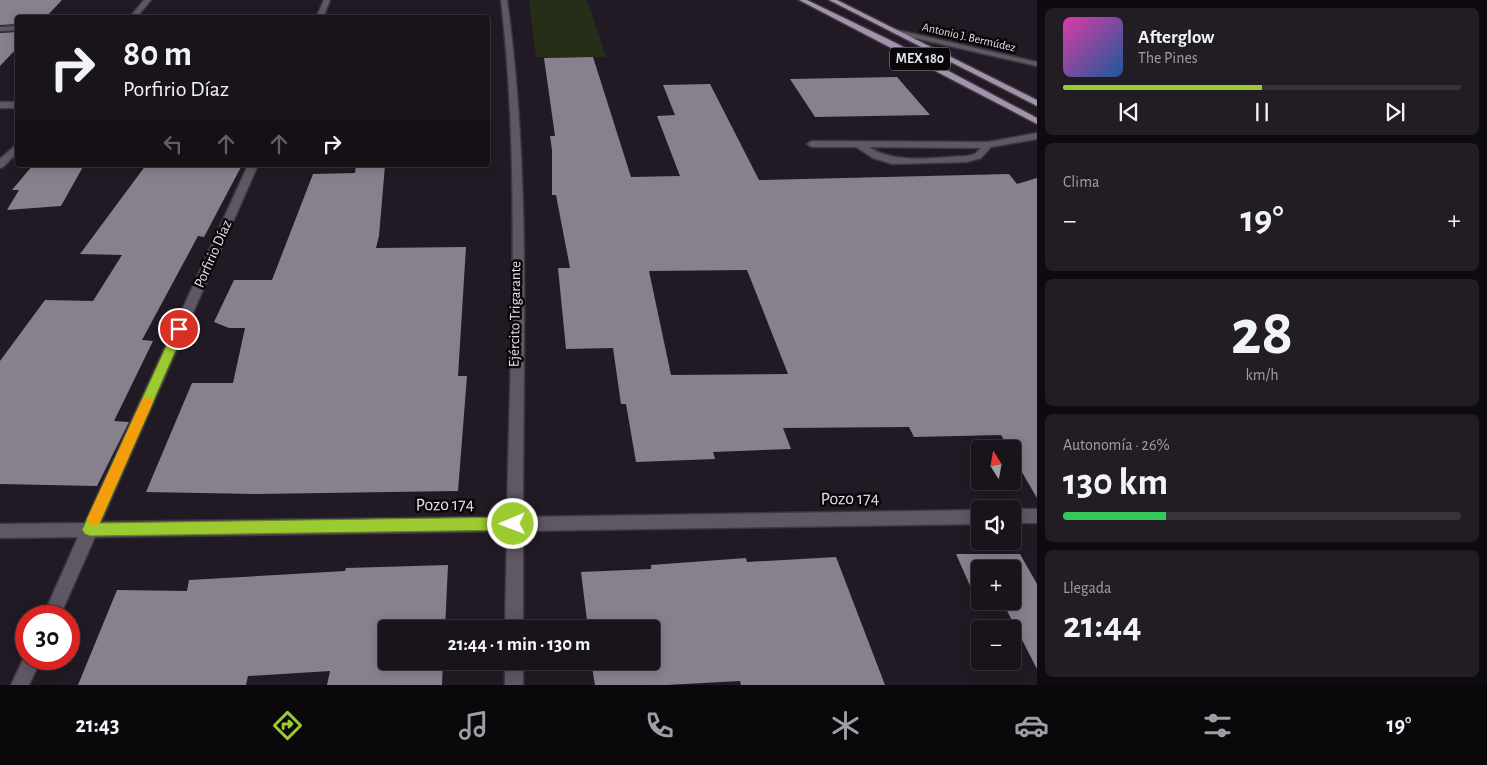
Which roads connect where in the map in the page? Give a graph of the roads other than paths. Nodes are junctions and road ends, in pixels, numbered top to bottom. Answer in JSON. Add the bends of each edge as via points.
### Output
{"nodes":[{"id":1,"x":148,"y":0,"type":"edge"},
{"id":2,"x":327,"y":0,"type":"edge"},
{"id":3,"x":504,"y":0,"type":"edge"},
{"id":4,"x":802,"y":0,"type":"edge"},
{"id":5,"x":832,"y":0,"type":"edge"},
{"id":6,"x":135,"y":15,"type":"edge"},
{"id":7,"x":320,"y":15,"type":"edge"},
{"id":8,"x":15,"y":28,"type":"edge"},
{"id":9,"x":0,"y":29,"type":"edge"},
{"id":10,"x":896,"y":31,"type":"junction"},
{"id":11,"x":1037,"y":64,"type":"edge"},
{"id":12,"x":1037,"y":103,"type":"edge"},
{"id":13,"x":0,"y":105,"type":"edge"},
{"id":14,"x":15,"y":105,"type":"edge"},
{"id":15,"x":1037,"y":121,"type":"edge"},
{"id":16,"x":1037,"y":136,"type":"edge"},
{"id":17,"x":812,"y":144,"type":"dead end"},
{"id":18,"x":858,"y":144,"type":"junction"},
{"id":19,"x":988,"y":145,"type":"junction"},
{"id":20,"x":15,"y":149,"type":"edge"},
{"id":21,"x":0,"y":165,"type":"edge"},
{"id":22,"x":252,"y":167,"type":"edge"},
{"id":23,"x":1021,"y":516,"type":"edge"},
{"id":24,"x":1037,"y":516,"type":"edge"},
{"id":25,"x":971,"y":517,"type":"edge"},
{"id":26,"x":513,"y":524,"type":"junction"},
{"id":27,"x":90,"y":530,"type":"junction"},
{"id":28,"x":0,"y":531,"type":"edge"},
{"id":29,"x":56,"y":605,"type":"edge"},
{"id":30,"x":514,"y":620,"type":"edge"},
{"id":31,"x":27,"y":670,"type":"edge"},
{"id":32,"x":514,"y":670,"type":"edge"},
{"id":33,"x":20,"y":685,"type":"edge"},
{"id":34,"x":514,"y":685,"type":"edge"}],
"edges":[{"from":1,"to":6,"type":"street"},
{"from":2,"to":7,"type":"street"},
{"from":3,"to":26,"type":"street","name":"Ejército Trigarante","via":[[518,173]]},
{"from":4,"to":15,"type":"main road","number":"MEX 180"},
{"from":5,"to":10,"type":"main road","number":"MEX 180"},
{"from":8,"to":9,"type":"street"},
{"from":10,"to":11,"type":"street","name":"Antonio J. Bermúdez"},
{"from":10,"to":12,"type":"main road","number":"MEX 180"},
{"from":13,"to":14,"type":"street"},
{"from":16,"to":19,"type":"street"},
{"from":17,"to":18,"type":"street"},
{"from":18,"to":19,"type":"street"},
{"from":18,"to":19,"type":"street","via":[[876,156],[892,161],[967,159],[978,156]]},
{"from":20,"to":21,"type":"street"},
{"from":22,"to":27,"type":"street","name":"Porfirio Díaz"},
{"from":23,"to":24,"type":"street"},
{"from":25,"to":26,"type":"street","name":"Pozo 174"},
{"from":26,"to":27,"type":"street","name":"Pozo 174"},
{"from":26,"to":30,"type":"street","name":"Ejército Trigarante"},
{"from":27,"to":28,"type":"street","name":"Pozo 174"},
{"from":27,"to":29,"type":"street","name":"Porfirio Díaz"},
{"from":31,"to":33,"type":"street"},
{"from":32,"to":34,"type":"street"}]}
